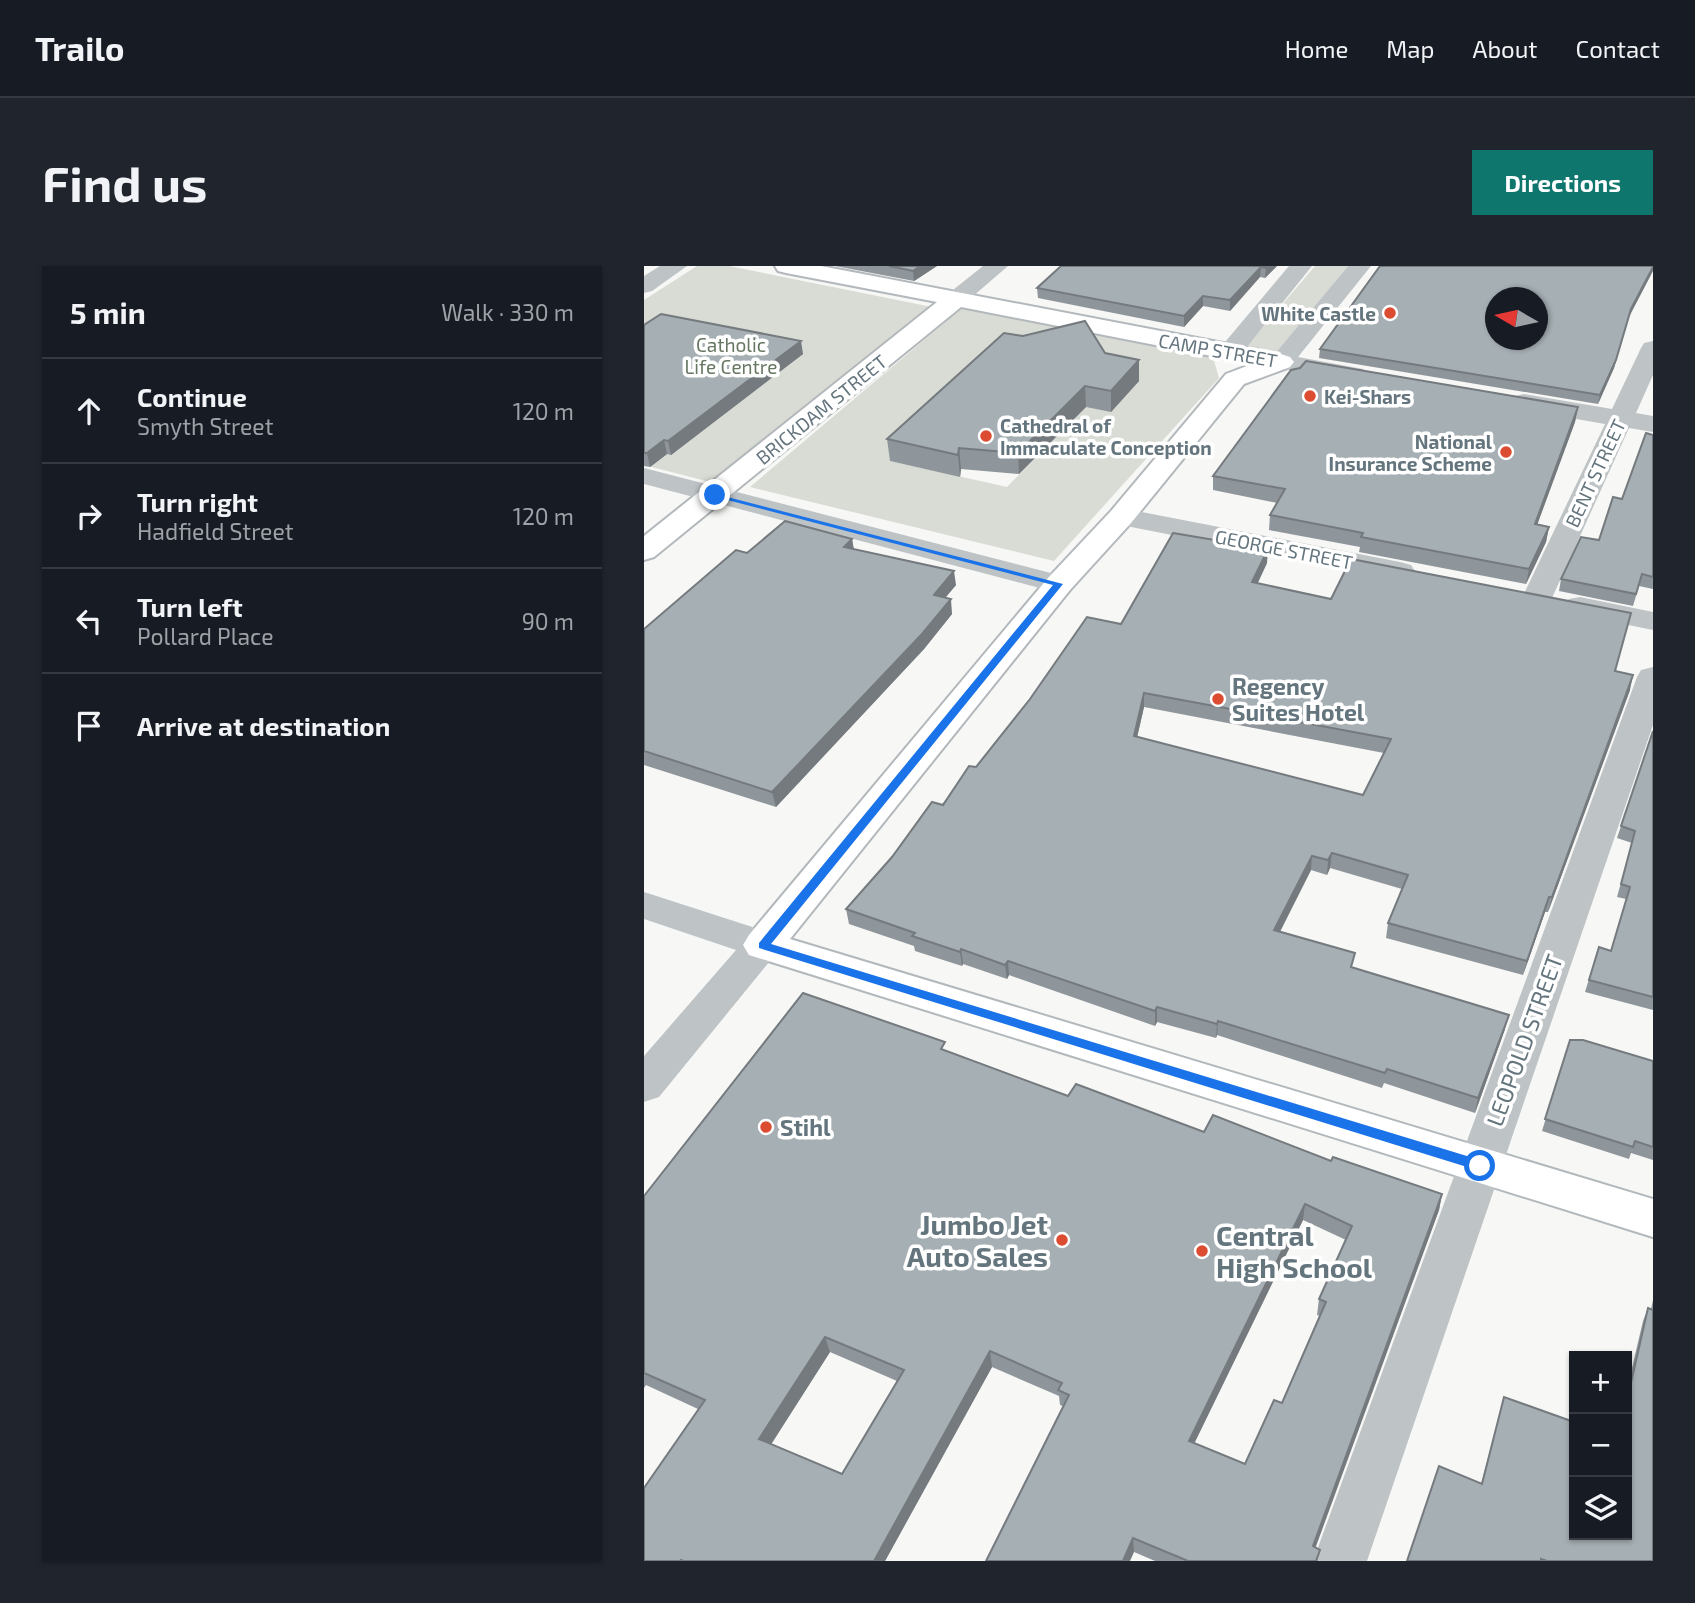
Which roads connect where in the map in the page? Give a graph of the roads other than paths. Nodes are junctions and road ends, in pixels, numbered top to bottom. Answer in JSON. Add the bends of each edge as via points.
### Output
{"nodes":[{"id":1,"x":676,"y":266,"type":"edge"},
{"id":2,"x":786,"y":266,"type":"edge"},
{"id":3,"x":997,"y":266,"type":"edge"},
{"id":4,"x":1301,"y":266,"type":"edge"},
{"id":5,"x":1360,"y":266,"type":"edge"},
{"id":6,"x":644,"y":286,"type":"edge"},
{"id":7,"x":956,"y":299,"type":"junction"},
{"id":8,"x":1653,"y":348,"type":"edge"},
{"id":9,"x":1281,"y":362,"type":"junction"},
{"id":10,"x":1232,"y":366,"type":"junction"},
{"id":11,"x":1376,"y":377,"type":"edge"},
{"id":12,"x":1498,"y":398,"type":"edge"},
{"id":13,"x":1620,"y":418,"type":"junction"},
{"id":14,"x":1653,"y":424,"type":"edge"},
{"id":15,"x":644,"y":476,"type":"edge"},
{"id":16,"x":715,"y":495,"type":"junction"},
{"id":17,"x":1121,"y":517,"type":"junction"},
{"id":18,"x":644,"y":551,"type":"edge"},
{"id":19,"x":1429,"y":577,"type":"edge"},
{"id":20,"x":1059,"y":584,"type":"junction"},
{"id":21,"x":1653,"y":621,"type":"edge"},
{"id":22,"x":1653,"y":677,"type":"edge"},
{"id":23,"x":644,"y":905,"type":"edge"},
{"id":24,"x":763,"y":946,"type":"junction"},
{"id":25,"x":644,"y":1085,"type":"edge"},
{"id":26,"x":1480,"y":1166,"type":"junction"},
{"id":27,"x":1653,"y":1218,"type":"edge"},
{"id":28,"x":1340,"y":1561,"type":"edge"}],
"edges":[{"from":1,"to":6,"type":"street"},
{"from":2,"to":7,"type":"main road","name":"CAMP STREET"},
{"from":3,"to":7,"type":"street","name":"BRICKDAM STREET"},
{"from":4,"to":10,"type":"street"},
{"from":5,"to":9,"type":"street"},
{"from":7,"to":10,"type":"main road","name":"CAMP STREET"},
{"from":7,"to":16,"type":"main road","name":"BRICKDAM STREET"},
{"from":8,"to":13,"type":"street","name":"BENT STREET"},
{"from":9,"to":10,"type":"main road"},
{"from":9,"to":11,"type":"street","name":"CAMP STREET"},
{"from":10,"to":17,"type":"main road"},
{"from":12,"to":13,"type":"street"},
{"from":13,"to":14,"type":"street"},
{"from":13,"to":21,"type":"street","name":"BENT STREET","via":[[1523,595]]},
{"from":15,"to":16,"type":"street"},
{"from":16,"to":18,"type":"main road","name":"BRICKDAM STREET"},
{"from":16,"to":20,"type":"street"},
{"from":17,"to":19,"type":"street","name":"GEORGE STREET"},
{"from":17,"to":20,"type":"main road"},
{"from":20,"to":24,"type":"main road"},
{"from":22,"to":26,"type":"street","name":"LEOPOLD STREET"},
{"from":23,"to":24,"type":"street"},
{"from":24,"to":25,"type":"street"},
{"from":24,"to":26,"type":"main road"},
{"from":26,"to":27,"type":"main road"},
{"from":26,"to":28,"type":"street","name":"LEOPOLD STREET"}]}
